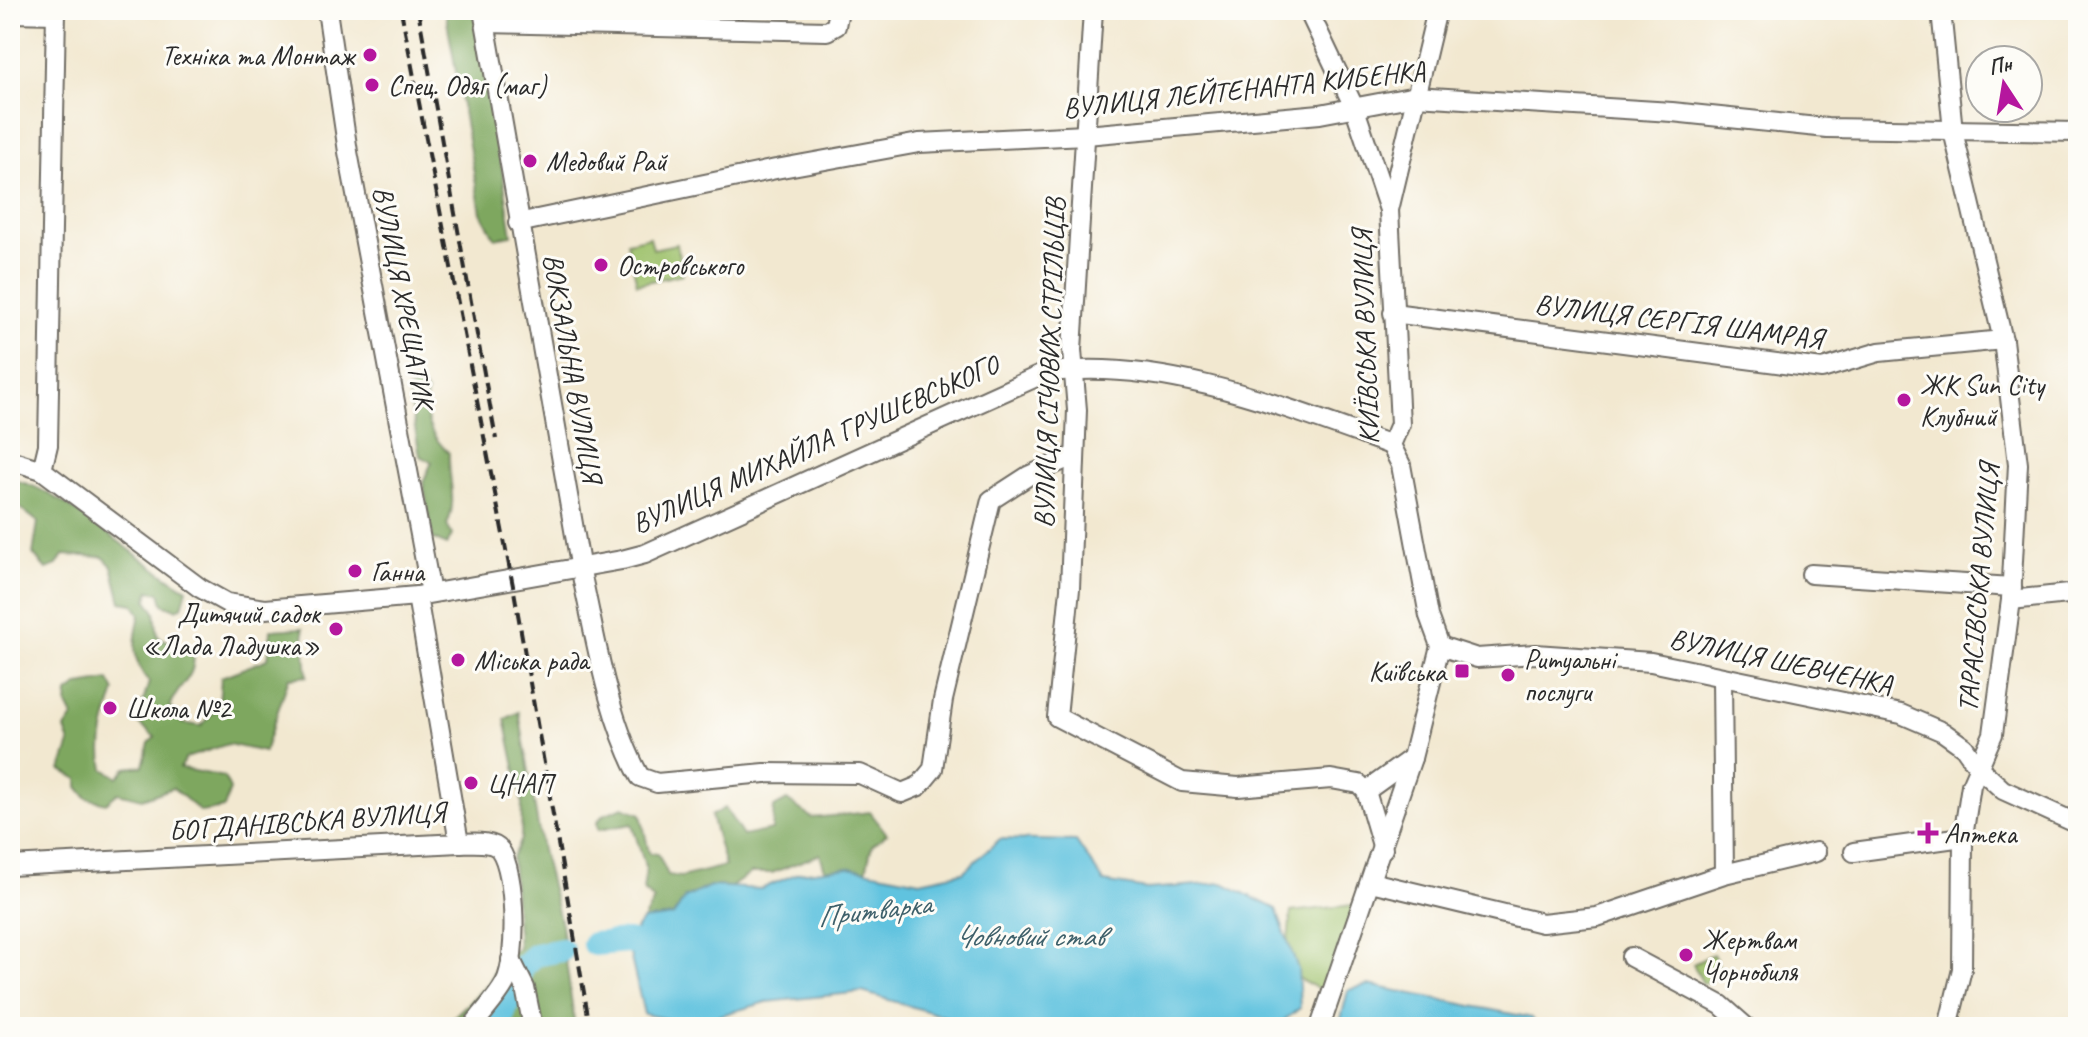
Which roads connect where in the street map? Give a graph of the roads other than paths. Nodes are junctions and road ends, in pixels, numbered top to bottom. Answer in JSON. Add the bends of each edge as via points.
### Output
{"nodes":[{"id":1,"x":327,"y":10,"type":"edge"},
{"id":2,"x":839,"y":10,"type":"edge"},
{"id":3,"x":1093,"y":10,"type":"edge"},
{"id":4,"x":1308,"y":10,"type":"edge"},
{"id":5,"x":1437,"y":10,"type":"edge"},
{"id":6,"x":1941,"y":10,"type":"edge"},
{"id":7,"x":56,"y":12,"type":"edge"},
{"id":8,"x":10,"y":13,"type":"edge"},
{"id":9,"x":484,"y":17,"type":"edge"},
{"id":10,"x":1416,"y":96,"type":"junction"},
{"id":11,"x":1355,"y":109,"type":"junction"},
{"id":12,"x":1953,"y":131,"type":"junction"},
{"id":13,"x":2078,"y":132,"type":"edge"},
{"id":14,"x":1086,"y":135,"type":"junction"},
{"id":15,"x":1389,"y":210,"type":"junction"},
{"id":16,"x":518,"y":223,"type":"junction"},
{"id":17,"x":1393,"y":313,"type":"junction"},
{"id":18,"x":2003,"y":340,"type":"junction"},
{"id":19,"x":1072,"y":369,"type":"junction"},
{"id":20,"x":1391,"y":445,"type":"junction"},
{"id":21,"x":1075,"y":455,"type":"junction"},
{"id":22,"x":10,"y":460,"type":"edge"},
{"id":23,"x":42,"y":470,"type":"junction"},
{"id":24,"x":582,"y":568,"type":"junction"},
{"id":25,"x":1811,"y":574,"type":"dead end"},
{"id":26,"x":2078,"y":593,"type":"edge"},
{"id":27,"x":424,"y":594,"type":"junction"},
{"id":28,"x":2011,"y":594,"type":"junction"},
{"id":29,"x":1440,"y":646,"type":"junction"},
{"id":30,"x":1722,"y":678,"type":"junction"},
{"id":31,"x":1412,"y":758,"type":"junction"},
{"id":32,"x":1978,"y":767,"type":"junction"},
{"id":33,"x":1366,"y":791,"type":"junction"},
{"id":34,"x":2078,"y":824,"type":"edge"},
{"id":35,"x":1963,"y":837,"type":"junction"},
{"id":36,"x":459,"y":843,"type":"junction"},
{"id":37,"x":1383,"y":849,"type":"junction"},
{"id":38,"x":1816,"y":852,"type":"dead end"},
{"id":39,"x":1854,"y":852,"type":"dead end"},
{"id":40,"x":10,"y":866,"type":"edge"},
{"id":41,"x":1724,"y":874,"type":"junction"},
{"id":42,"x":1371,"y":882,"type":"junction"},
{"id":43,"x":1631,"y":957,"type":"dead end"},
{"id":44,"x":513,"y":964,"type":"junction"},
{"id":45,"x":472,"y":1027,"type":"edge"},
{"id":46,"x":533,"y":1027,"type":"edge"},
{"id":47,"x":1320,"y":1027,"type":"edge"},
{"id":48,"x":1746,"y":1027,"type":"edge"},
{"id":49,"x":1948,"y":1027,"type":"edge"}],
"edges":[{"from":1,"to":27,"type":"street","name":"ВУЛИЦЯ ХРЕЩАТИК"},
{"from":2,"to":9,"type":"street","via":[[836,26],[827,31]]},
{"from":3,"to":14,"type":"street","name":"ВУЛИЦЯ СІЧОВИХ СТРІЛЬЦІВ"},
{"from":4,"to":11,"type":"street"},
{"from":5,"to":10,"type":"street","name":"КИЇВСЬКА ВУЛИЦЯ"},
{"from":6,"to":12,"type":"street","name":"ТАРАСІВСЬКА ВУЛИЦЯ"},
{"from":7,"to":8,"type":"street"},
{"from":7,"to":23,"type":"street","via":[[48,445]]},
{"from":9,"to":16,"type":"street","name":"ВОКЗАЛЬНА ВУЛИЦЯ"},
{"from":10,"to":11,"type":"street","name":"ВУЛИЦЯ ЛЕЙТЕНАНТА КИБЕНКА"},
{"from":10,"to":12,"type":"street","name":"ВУЛИЦЯ ЛЕЙТЕНАНТА КИБЕНКА","via":[[1827,128]]},
{"from":10,"to":15,"type":"street","name":"КИЇВСЬКА ВУЛИЦЯ"},
{"from":11,"to":14,"type":"street","name":"ВУЛИЦЯ ЛЕЙТЕНАНТА КИБЕНКА"},
{"from":11,"to":15,"type":"street"},
{"from":12,"to":13,"type":"street","name":"ВУЛИЦЯ ЛЕЙТЕНАНТА КИБЕНКА"},
{"from":12,"to":18,"type":"street","name":"ТАРАСІВСЬКА ВУЛИЦЯ"},
{"from":14,"to":16,"type":"street","name":"ВУЛИЦЯ ЛЕЙТЕНАНТА КИБЕНКА","via":[[919,143]]},
{"from":14,"to":19,"type":"street","name":"ВУЛИЦЯ СІЧОВИХ СТРІЛЬЦІВ"},
{"from":15,"to":17,"type":"street","name":"КИЇВСЬКА ВУЛИЦЯ"},
{"from":16,"to":24,"type":"street","name":"ВОКЗАЛЬНА ВУЛИЦЯ"},
{"from":17,"to":18,"type":"street","name":"ВУЛИЦЯ СЕРГІЯ ШАМРАЯ","via":[[1822,369],[1879,352]]},
{"from":17,"to":20,"type":"street","name":"КИЇВСЬКА ВУЛИЦЯ","via":[[1400,424]]},
{"from":18,"to":28,"type":"street","name":"ТАРАСІВСЬКА ВУЛИЦЯ","via":[[2018,464]]},
{"from":19,"to":20,"type":"street","name":"ВУЛИЦЯ МИХАЙЛА ГРУШЕВСЬКОГО","via":[[1130,369],[1187,381]]},
{"from":19,"to":21,"type":"street","name":"ВУЛИЦЯ СІЧОВИХ СТРІЛЬЦІВ"},
{"from":19,"to":24,"type":"street","name":"ВУЛИЦЯ МИХАЙЛА ГРУШЕВСЬКОГО","via":[[1017,383],[645,554]]},
{"from":20,"to":29,"type":"street","name":"КИЇВСЬКА ВУЛИЦЯ","via":[[1401,465],[1429,616]]},
{"from":21,"to":24,"type":"street","name":"ВОКЗАЛЬНА ВУЛИЦЯ","via":[[991,500],[943,700],[933,769],[919,786],[902,793],[860,774],[765,773],[657,783],[640,777],[600,658]]},
{"from":21,"to":33,"type":"street","name":"ВУЛИЦЯ СІЧОВИХ СТРІЛЬЦІВ","via":[[1070,589],[1057,717],[1182,782],[1238,787],[1331,779],[1359,784]]},
{"from":22,"to":23,"type":"street","name":"ВУЛИЦЯ МИХАЙЛА ГРУШЕВСЬКОГО"},
{"from":23,"to":27,"type":"street","name":"ВУЛИЦЯ МИХАЙЛА ГРУШЕВСЬКОГО","via":[[227,603],[265,609]]},
{"from":24,"to":27,"type":"street","name":"ВУЛИЦЯ МИХАЙЛА ГРУШЕВСЬКОГО"},
{"from":25,"to":28,"type":"street"},
{"from":26,"to":28,"type":"street"},
{"from":27,"to":36,"type":"street","name":"БОГДАНІВСЬКА ВУЛИЦЯ"},
{"from":28,"to":32,"type":"street","name":"ТАРАСІВСЬКА ВУЛИЦЯ","via":[[1993,734]]},
{"from":29,"to":30,"type":"street","name":"ВУЛИЦЯ ШЕВЧЕНКА","via":[[1477,658],[1535,654],[1651,662]]},
{"from":29,"to":31,"type":"street"},
{"from":30,"to":32,"type":"street","name":"ВУЛИЦЯ ШЕВЧЕНКА","via":[[1901,714],[1943,732],[1964,747]]},
{"from":30,"to":41,"type":"street"},
{"from":31,"to":33,"type":"street"},
{"from":31,"to":37,"type":"street"},
{"from":32,"to":34,"type":"street","name":"ВУЛИЦЯ ШЕВЧЕНКА","via":[[2003,790]]},
{"from":32,"to":35,"type":"street","name":"ТАРАСІВСЬКА ВУЛИЦЯ"},
{"from":33,"to":37,"type":"street"},
{"from":35,"to":39,"type":"street"},
{"from":35,"to":49,"type":"street","name":"ТАРАСІВСЬКА ВУЛИЦЯ","via":[[1962,969]]},
{"from":36,"to":40,"type":"street","name":"БОГДАНІВСЬКА ВУЛИЦЯ"},
{"from":36,"to":44,"type":"street","via":[[500,849],[510,875]]},
{"from":37,"to":42,"type":"street"},
{"from":38,"to":41,"type":"street"},
{"from":41,"to":42,"type":"street","via":[[1597,917],[1542,923]]},
{"from":42,"to":47,"type":"street"},
{"from":43,"to":48,"type":"street","via":[[1721,1005]]},
{"from":44,"to":45,"type":"street"},
{"from":44,"to":46,"type":"street","via":[[525,988]]}]}
